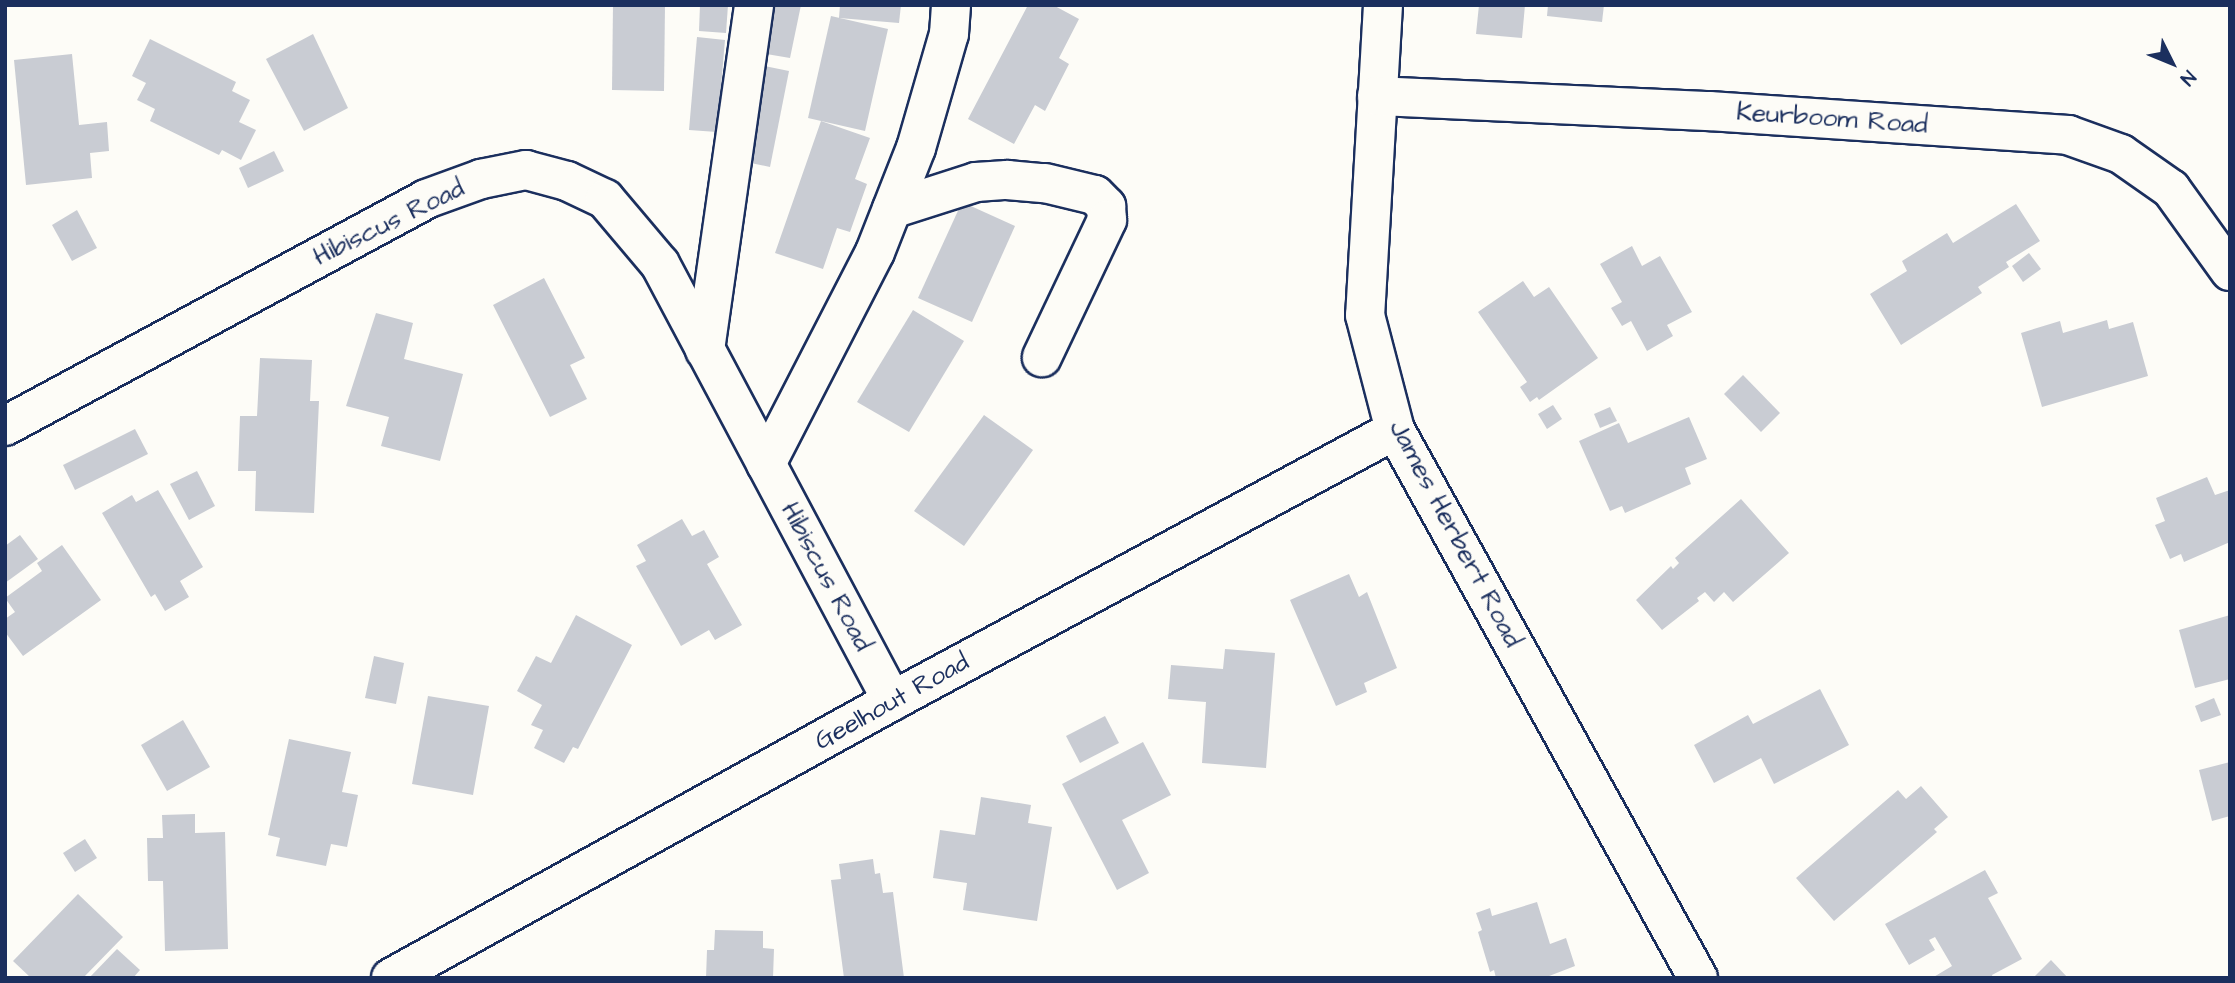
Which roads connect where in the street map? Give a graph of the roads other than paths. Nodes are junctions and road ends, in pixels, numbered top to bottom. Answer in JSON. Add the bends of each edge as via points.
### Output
{"nodes":[{"id":1,"x":754,"y":5,"type":"edge"},
{"id":2,"x":951,"y":5,"type":"edge"},
{"id":3,"x":1383,"y":5,"type":"edge"},
{"id":4,"x":1377,"y":96,"type":"junction"},
{"id":5,"x":892,"y":209,"type":"junction"},
{"id":6,"x":2230,"y":271,"type":"edge"},
{"id":7,"x":705,"y":349,"type":"junction"},
{"id":8,"x":1042,"y":357,"type":"dead end"},
{"id":9,"x":5,"y":426,"type":"edge"},
{"id":10,"x":1395,"y":430,"type":"junction"},
{"id":11,"x":766,"y":464,"type":"junction"},
{"id":12,"x":892,"y":701,"type":"junction"},
{"id":13,"x":391,"y":978,"type":"edge"},
{"id":14,"x":1698,"y":978,"type":"edge"}],
"edges":[{"from":1,"to":7,"type":"street"},
{"from":2,"to":5,"type":"street","via":[[946,47]]},
{"from":3,"to":4,"type":"street","name":"James Herbert Road"},
{"from":4,"to":6,"type":"street","name":"Keurboom Road","via":[[1709,111],[2068,135],[2121,154],[2171,189]]},
{"from":4,"to":10,"type":"street","name":"James Herbert Road","via":[[1365,315]]},
{"from":5,"to":8,"type":"street","via":[[976,182],[1045,183],[1095,195],[1106,206],[1107,220]]},
{"from":5,"to":11,"type":"street","via":[[875,252]]},
{"from":7,"to":9,"type":"street","name":"Hibiscus Road","via":[[660,264],[605,200],[567,181],[526,170],[481,179],[426,199]]},
{"from":7,"to":11,"type":"street","name":"Hibiscus Road"},
{"from":10,"to":12,"type":"street","name":"Geelhout Road"},
{"from":10,"to":14,"type":"street","name":"James Herbert Road"},
{"from":11,"to":12,"type":"street","name":"Hibiscus Road"},
{"from":12,"to":13,"type":"street","name":"Geelhout Road"}]}
